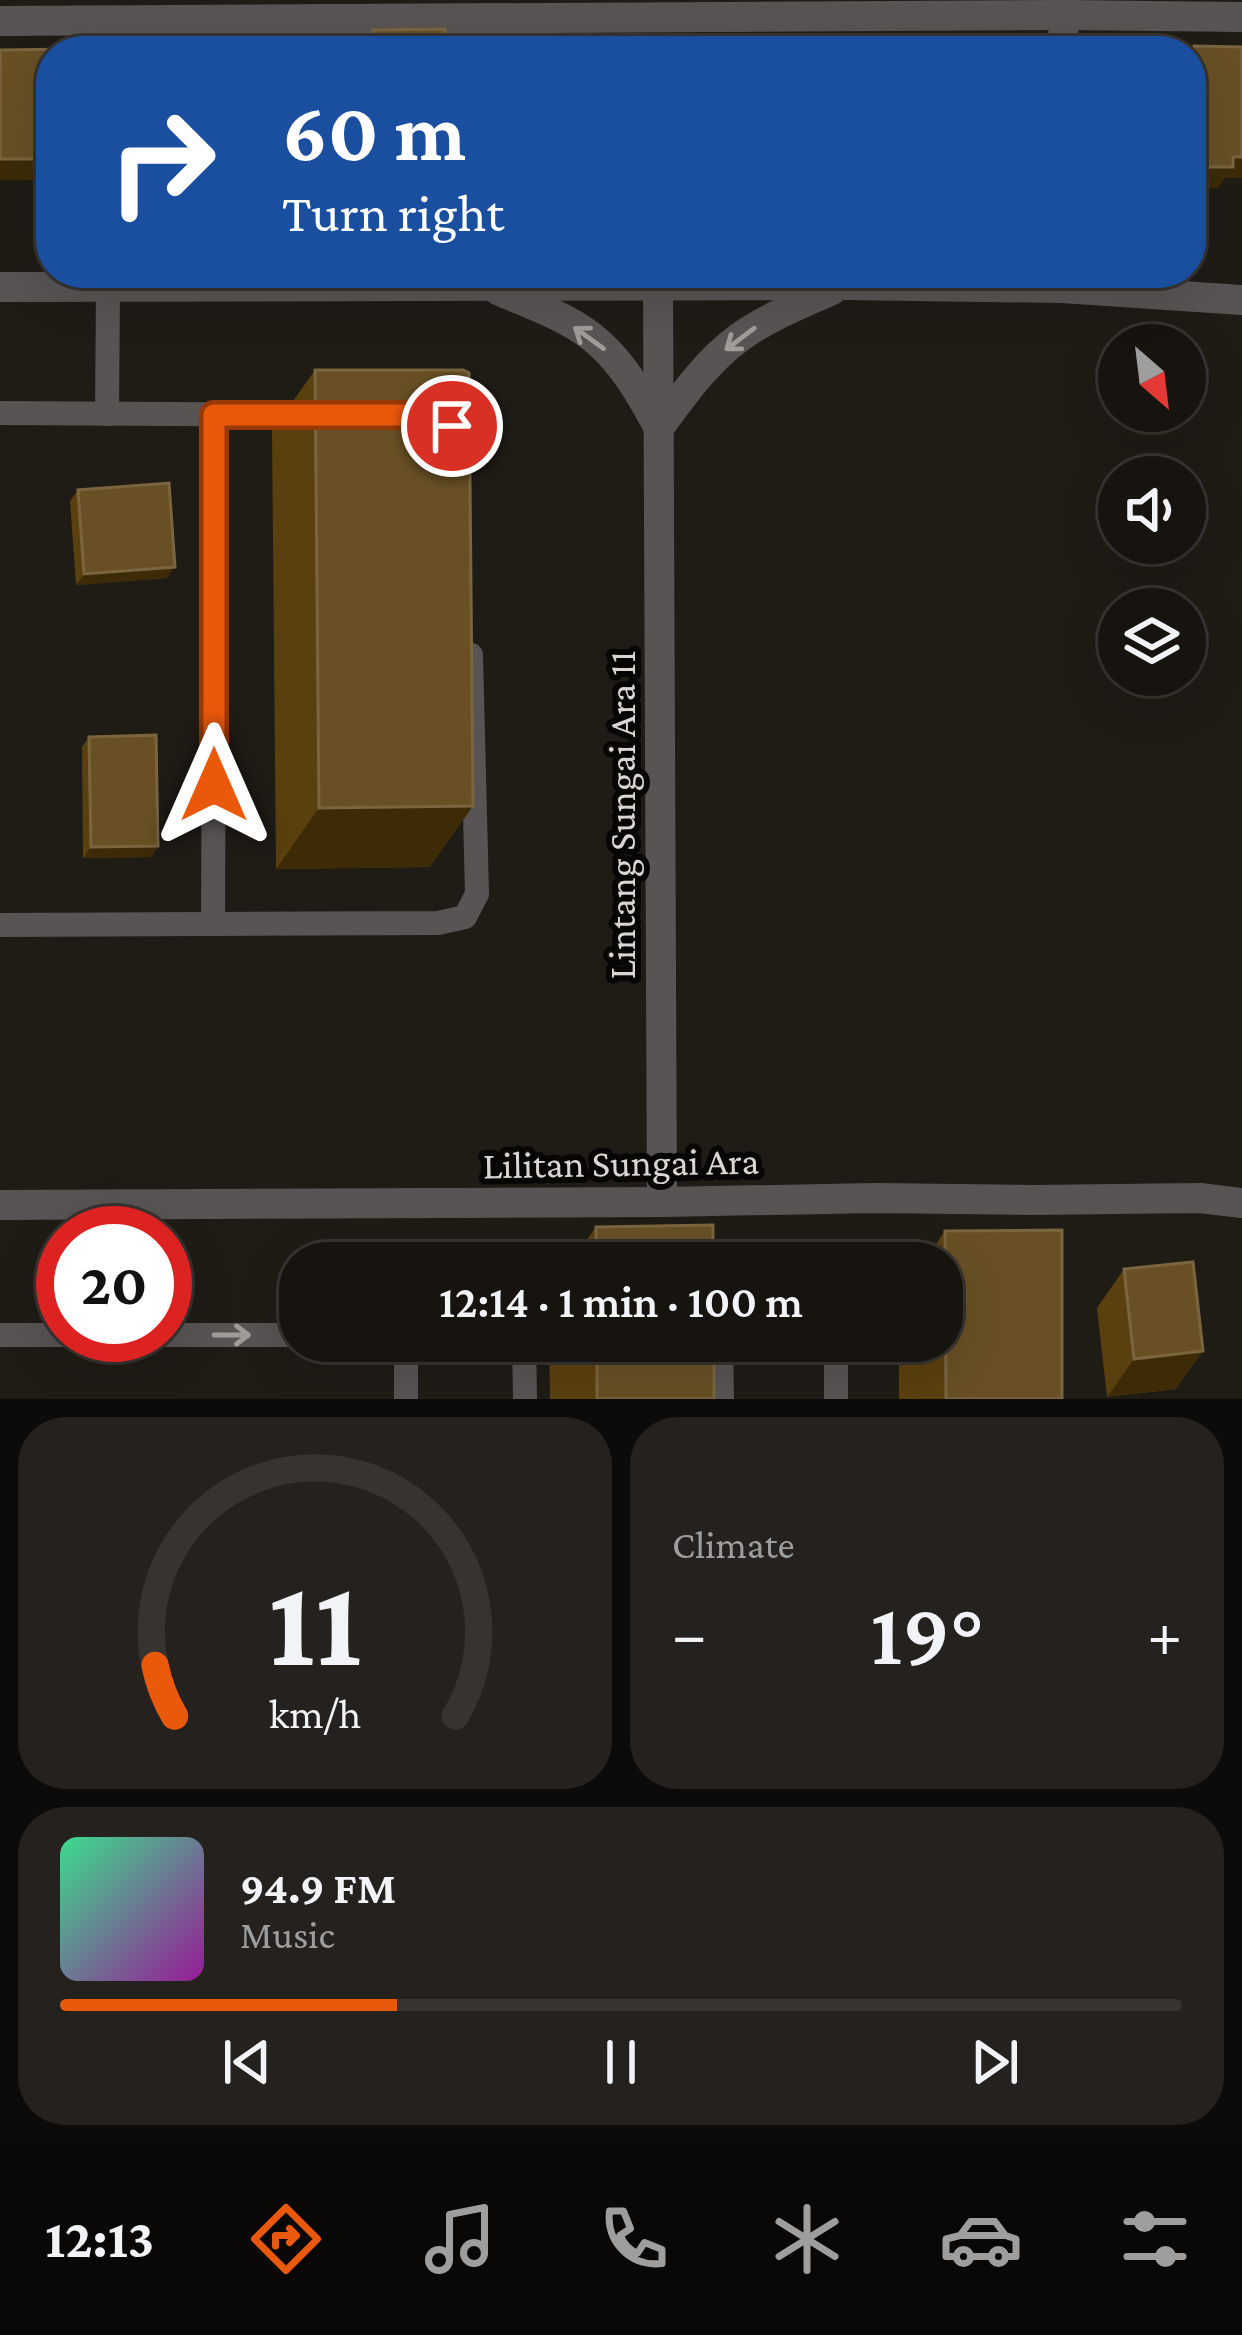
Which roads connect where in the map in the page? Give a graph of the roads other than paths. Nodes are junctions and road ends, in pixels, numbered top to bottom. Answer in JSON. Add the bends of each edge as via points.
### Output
{"nodes":[{"id":1,"x":1063,"y":8,"type":"edge"},
{"id":2,"x":1242,"y":17,"type":"edge"},
{"id":3,"x":0,"y":21,"type":"edge"},
{"id":4,"x":0,"y":287,"type":"edge"},
{"id":5,"x":36,"y":287,"type":"edge"},
{"id":6,"x":108,"y":288,"type":"edge"},
{"id":7,"x":495,"y":288,"type":"edge"},
{"id":8,"x":658,"y":288,"type":"edge"},
{"id":9,"x":836,"y":288,"type":"edge"},
{"id":10,"x":1134,"y":288,"type":"edge"},
{"id":11,"x":1242,"y":300,"type":"edge"},
{"id":12,"x":0,"y":413,"type":"edge"},
{"id":13,"x":107,"y":414,"type":"junction"},
{"id":14,"x":214,"y":415,"type":"junction"},
{"id":15,"x":330,"y":415,"type":"edge"},
{"id":16,"x":659,"y":428,"type":"junction"},
{"id":17,"x":471,"y":640,"type":"edge"},
{"id":18,"x":214,"y":924,"type":"junction"},
{"id":19,"x":0,"y":925,"type":"edge"},
{"id":20,"x":662,"y":1202,"type":"junction"},
{"id":21,"x":1242,"y":1203,"type":"edge"},
{"id":22,"x":0,"y":1205,"type":"edge"},
{"id":23,"x":0,"y":1335,"type":"edge"},
{"id":24,"x":36,"y":1335,"type":"edge"},
{"id":25,"x":192,"y":1335,"type":"edge"},
{"id":26,"x":279,"y":1335,"type":"edge"},
{"id":27,"x":406,"y":1362,"type":"edge"},
{"id":28,"x":524,"y":1362,"type":"edge"},
{"id":29,"x":721,"y":1362,"type":"edge"},
{"id":30,"x":836,"y":1362,"type":"edge"},
{"id":31,"x":406,"y":1399,"type":"edge"},
{"id":32,"x":525,"y":1399,"type":"edge"},
{"id":33,"x":722,"y":1399,"type":"edge"},
{"id":34,"x":836,"y":1399,"type":"edge"}],
"edges":[{"from":1,"to":2,"type":"street"},
{"from":1,"to":3,"type":"street"},
{"from":4,"to":5,"type":"street"},
{"from":6,"to":13,"type":"lane"},
{"from":16,"to":7,"type":"street","one_way":true,"via":[[597,341]]},
{"from":8,"to":16,"type":"street","name":"Lintang Sungai Ara 11"},
{"from":9,"to":16,"type":"street","one_way":true,"via":[[741,336]]},
{"from":10,"to":11,"type":"street"},
{"from":12,"to":13,"type":"lane"},
{"from":13,"to":14,"type":"lane"},
{"from":14,"to":15,"type":"lane"},
{"from":14,"to":18,"type":"lane"},
{"from":16,"to":20,"type":"street","name":"Lintang Sungai Ara 11"},
{"from":17,"to":18,"type":"lane","via":[[477,894],[465,916],[438,923]]},
{"from":18,"to":19,"type":"lane"},
{"from":20,"to":21,"type":"street","name":"Lilitan Sungai Ara","via":[[875,1198],[1033,1209],[1200,1198]]},
{"from":20,"to":22,"type":"street","name":"Lilitan Sungai Ara"},
{"from":23,"to":24,"type":"lane"},
{"from":25,"to":26,"type":"lane","one_way":true},
{"from":27,"to":31,"type":"lane"},
{"from":28,"to":32,"type":"lane"},
{"from":29,"to":33,"type":"lane"},
{"from":30,"to":34,"type":"lane"}]}
